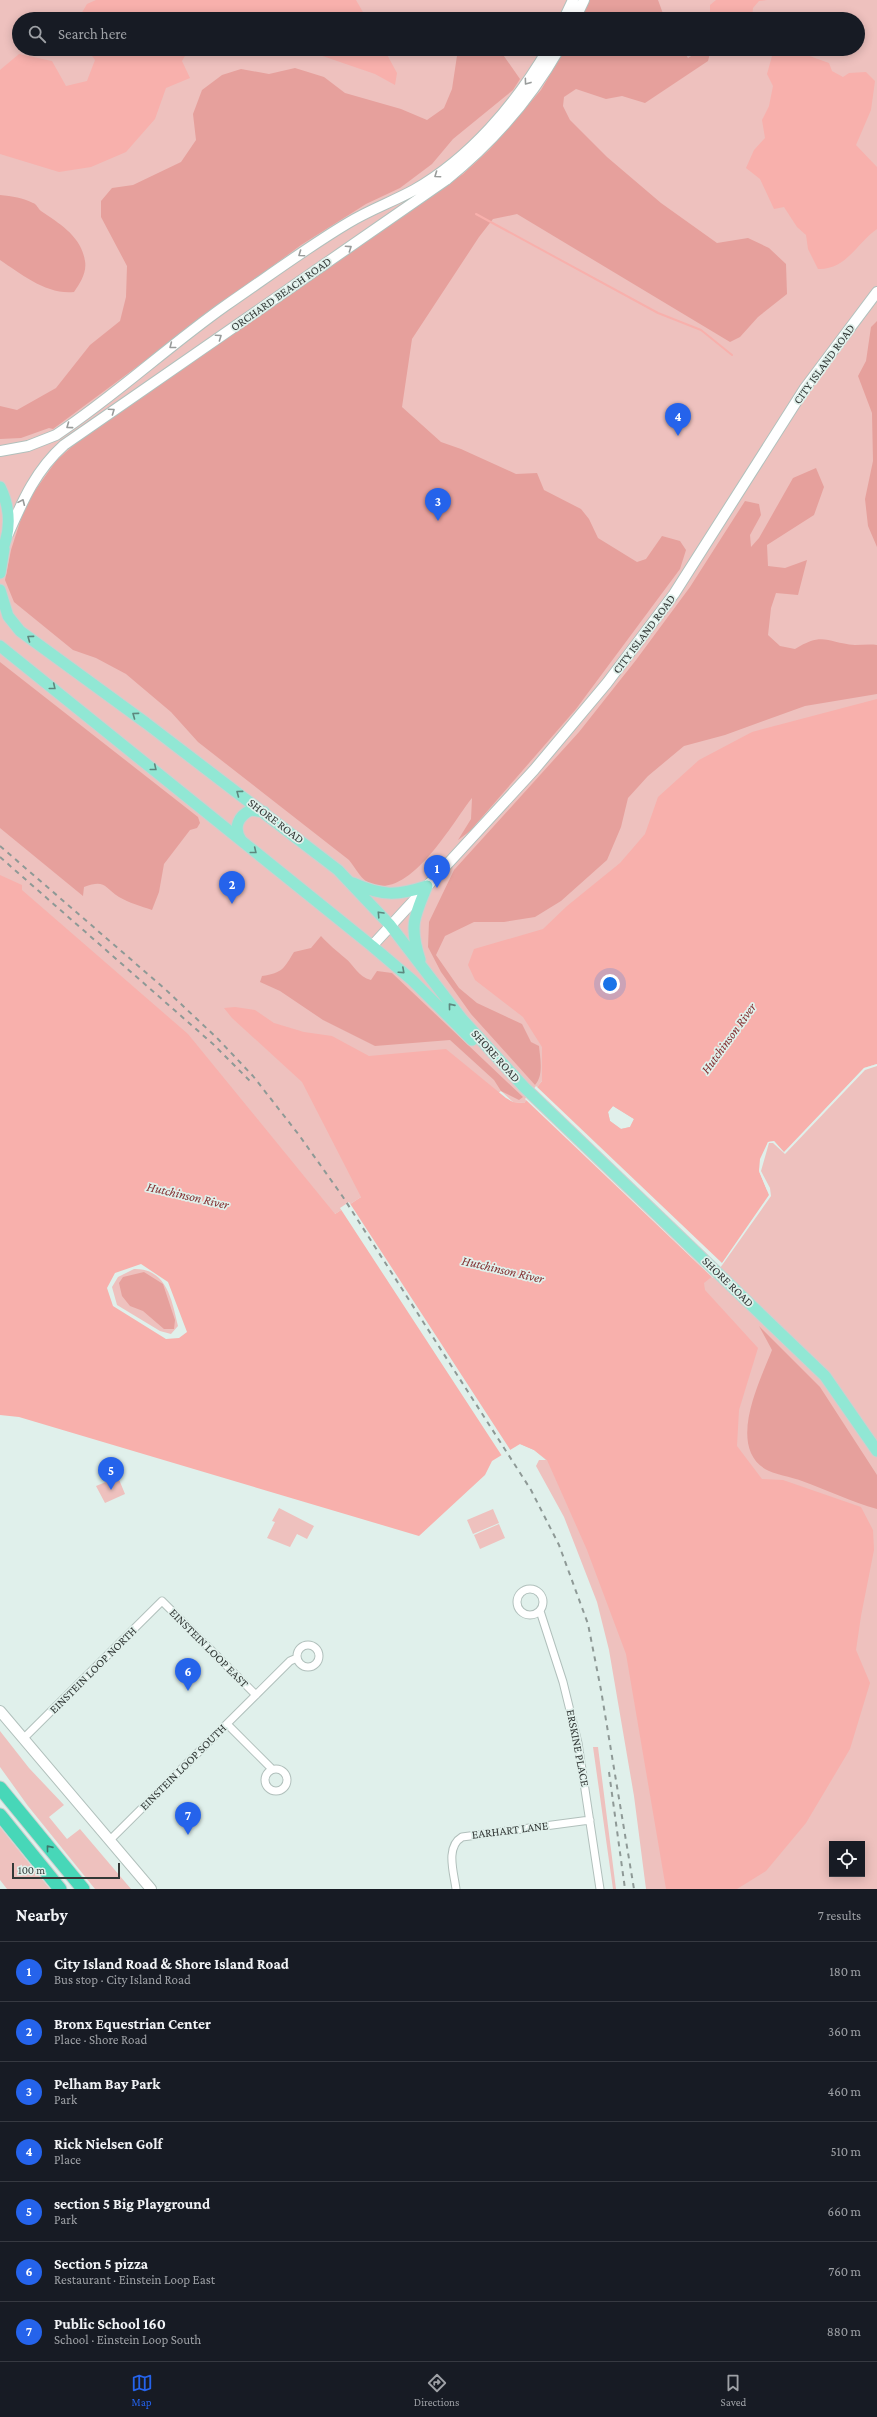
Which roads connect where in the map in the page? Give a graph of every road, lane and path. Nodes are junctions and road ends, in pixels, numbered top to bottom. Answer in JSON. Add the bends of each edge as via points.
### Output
{"nodes":[{"id":1,"x":573,"y":0,"type":"edge"},
{"id":2,"x":584,"y":0,"type":"edge"},
{"id":3,"x":567,"y":12,"type":"edge"},
{"id":4,"x":578,"y":12,"type":"edge"},
{"id":5,"x":543,"y":56,"type":"edge"},
{"id":6,"x":555,"y":56,"type":"edge"},
{"id":7,"x":877,"y":292,"type":"edge"},
{"id":8,"x":0,"y":451,"type":"edge"},
{"id":9,"x":0,"y":487,"type":"edge"},
{"id":10,"x":4,"y":545,"type":"edge"},
{"id":11,"x":0,"y":573,"type":"edge"},
{"id":12,"x":0,"y":590,"type":"edge"},
{"id":13,"x":0,"y":646,"type":"edge"},
{"id":14,"x":265,"y":813,"type":"junction"},
{"id":15,"x":242,"y":841,"type":"junction"},
{"id":16,"x":349,"y":881,"type":"junction"},
{"id":17,"x":427,"y":886,"type":"junction"},
{"id":18,"x":390,"y":925,"type":"junction"},
{"id":19,"x":372,"y":946,"type":"junction"},
{"id":20,"x":422,"y":966,"type":"junction"},
{"id":21,"x":524,"y":1087,"type":"junction"},
{"id":22,"x":867,"y":1438,"type":"junction"},
{"id":23,"x":877,"y":1451,"type":"edge"},
{"id":24,"x":877,"y":1458,"type":"edge"},
{"id":25,"x":162,"y":1601,"type":"joint"},
{"id":26,"x":540,"y":1611,"type":"dead end"},
{"id":27,"x":297,"y":1658,"type":"dead end"},
{"id":28,"x":256,"y":1694,"type":"junction"},
{"id":29,"x":0,"y":1711,"type":"edge"},
{"id":30,"x":227,"y":1724,"type":"junction"},
{"id":31,"x":23,"y":1739,"type":"junction"},
{"id":32,"x":272,"y":1769,"type":"dead end"},
{"id":33,"x":0,"y":1788,"type":"edge"},
{"id":34,"x":0,"y":1816,"type":"edge"},
{"id":35,"x":590,"y":1820,"type":"junction"},
{"id":36,"x":110,"y":1840,"type":"junction"},
{"id":37,"x":60,"y":1889,"type":"edge"},
{"id":38,"x":83,"y":1889,"type":"edge"},
{"id":39,"x":151,"y":1889,"type":"edge"},
{"id":40,"x":456,"y":1889,"type":"edge"},
{"id":41,"x":600,"y":1889,"type":"edge"}],
"edges":[{"from":1,"to":3,"type":"street"},
{"from":2,"to":4,"type":"street"},
{"from":5,"to":8,"type":"street","name":"ORCHARD BEACH ROAD","one_way":true,"via":[[497,120],[462,155],[439,173],[414,190],[360,216],[319,242],[207,319],[56,435],[28,446]]},
{"from":10,"to":6,"type":"street","name":"ORCHARD BEACH ROAD","one_way":true,"via":[[32,481],[64,445],[446,180],[503,127],[531,93]]},
{"from":7,"to":17,"type":"street","name":"CITY ISLAND ROAD","via":[[805,388],[674,594],[607,683],[553,748]]},
{"from":9,"to":10,"type":"main road","via":[[8,512]]},
{"from":10,"to":11,"type":"main road"},
{"from":14,"to":12,"type":"main road","name":"SHORE ROAD","one_way":true,"via":[[20,630],[8,616]]},
{"from":13,"to":15,"type":"main road","name":"SHORE ROAD","one_way":true},
{"from":14,"to":15,"type":"main road","via":[[251,810],[240,819],[237,828]]},
{"from":14,"to":16,"type":"main road","name":"SHORE ROAD"},
{"from":15,"to":19,"type":"main road","name":"SHORE ROAD","one_way":true},
{"from":16,"to":17,"type":"main road","via":[[372,890],[393,894]]},
{"from":18,"to":16,"type":"main road","name":"SHORE ROAD","one_way":true},
{"from":17,"to":18,"type":"street","name":"CITY ISLAND ROAD"},
{"from":17,"to":20,"type":"main road","via":[[412,931]]},
{"from":18,"to":19,"type":"street","name":"CITY ISLAND ROAD"},
{"from":18,"to":20,"type":"main road","name":"SHORE ROAD"},
{"from":19,"to":21,"type":"main road","name":"SHORE ROAD","one_way":true,"via":[[412,980],[495,1064]]},
{"from":21,"to":20,"type":"main road","name":"SHORE ROAD","one_way":true,"via":[[462,1019]]},
{"from":21,"to":22,"type":"main road","name":"SHORE ROAD","via":[[825,1376]]},
{"from":22,"to":23,"type":"main road","name":"SHORE ROAD"},
{"from":22,"to":24,"type":"main road","name":"SHORE ROAD"},
{"from":25,"to":28,"type":"street","name":"EINSTEIN LOOP EAST"},
{"from":25,"to":31,"type":"street","name":"EINSTEIN LOOP NORTH"},
{"from":26,"to":35,"type":"street","name":"ERSKINE PLACE","via":[[569,1702],[581,1756]]},
{"from":27,"to":28,"type":"street","name":"EINSTEIN LOOP SOUTH","via":[[290,1661]]},
{"from":28,"to":30,"type":"street","name":"EINSTEIN LOOP SOUTH"},
{"from":29,"to":31,"type":"street"},
{"from":30,"to":32,"type":"street"},
{"from":30,"to":36,"type":"street","name":"EINSTEIN LOOP SOUTH"},
{"from":31,"to":36,"type":"street"},
{"from":38,"to":33,"type":"highway","one_way":true},
{"from":34,"to":37,"type":"highway"},
{"from":35,"to":40,"type":"street","name":"EARHART LANE","via":[[462,1837],[455,1843],[452,1851]]},
{"from":35,"to":41,"type":"street","name":"ERSKINE PLACE"},
{"from":36,"to":39,"type":"street"}]}
